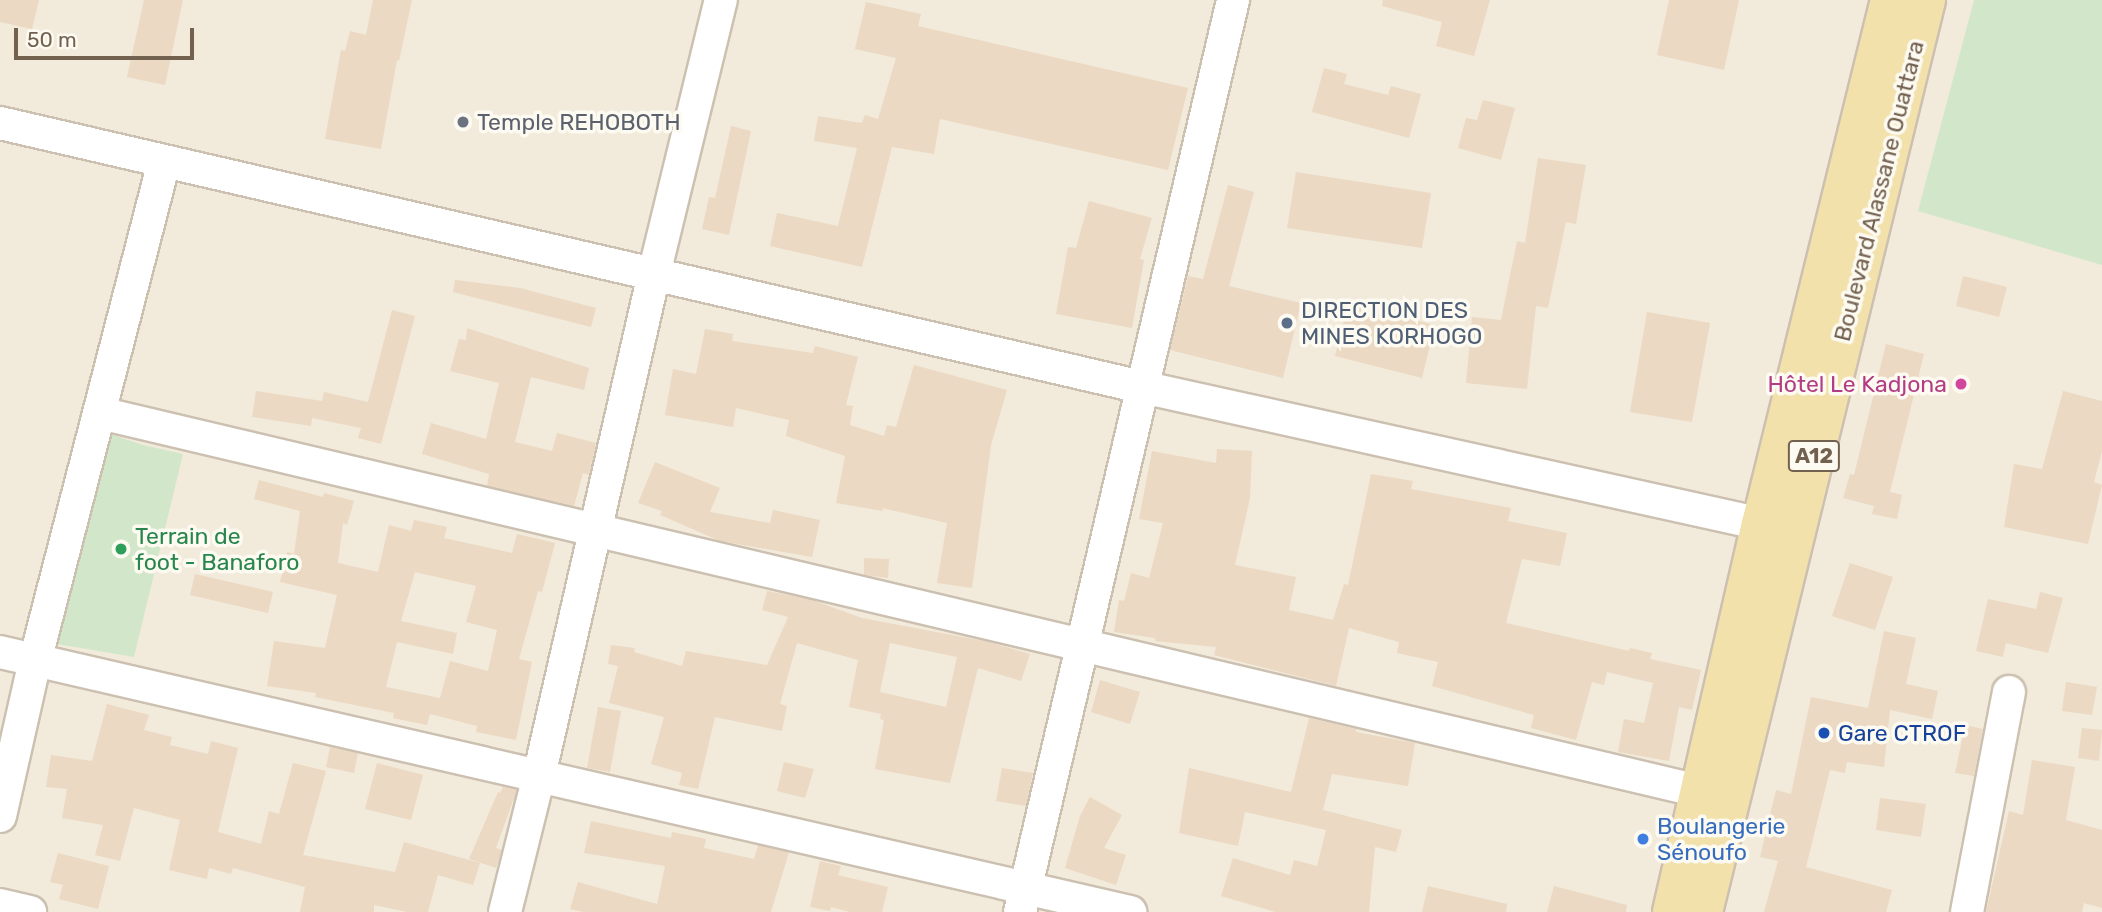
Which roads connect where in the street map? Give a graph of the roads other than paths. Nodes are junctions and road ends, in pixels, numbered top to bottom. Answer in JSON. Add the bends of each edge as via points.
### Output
{"nodes":[{"id":1,"x":721,"y":0,"type":"edge"},
{"id":2,"x":1233,"y":0,"type":"edge"},
{"id":3,"x":1926,"y":0,"type":"edge"},
{"id":4,"x":1896,"y":22,"type":"edge"},
{"id":5,"x":0,"y":123,"type":"edge"},
{"id":6,"x":164,"y":162,"type":"junction"},
{"id":7,"x":653,"y":274,"type":"junction"},
{"id":8,"x":1142,"y":387,"type":"junction"},
{"id":9,"x":100,"y":412,"type":"junction"},
{"id":10,"x":1778,"y":528,"type":"junction"},
{"id":11,"x":595,"y":531,"type":"junction"},
{"id":12,"x":1082,"y":643,"type":"junction"},
{"id":13,"x":0,"y":652,"type":"edge"},
{"id":14,"x":35,"y":661,"type":"junction"},
{"id":15,"x":2009,"y":692,"type":"dead end"},
{"id":16,"x":539,"y":776,"type":"junction"},
{"id":17,"x":1713,"y":795,"type":"junction"},
{"id":18,"x":0,"y":816,"type":"edge"},
{"id":19,"x":1023,"y":899,"type":"edge"},
{"id":20,"x":0,"y":905,"type":"edge"},
{"id":21,"x":30,"y":912,"type":"edge"},
{"id":22,"x":505,"y":912,"type":"edge"},
{"id":23,"x":1130,"y":912,"type":"edge"},
{"id":24,"x":1672,"y":912,"type":"edge"},
{"id":25,"x":1703,"y":912,"type":"edge"},
{"id":26,"x":1968,"y":912,"type":"edge"}],
"edges":[{"from":1,"to":7,"type":"street"},
{"from":2,"to":8,"type":"street"},
{"from":3,"to":4,"type":"main road","name":"Boulevard Alassane Ouattara","number":"A12"},
{"from":4,"to":10,"type":"main road","name":"Boulevard Alassane Ouattara","number":"A12"},
{"from":5,"to":6,"type":"street"},
{"from":6,"to":7,"type":"street"},
{"from":6,"to":9,"type":"street"},
{"from":7,"to":8,"type":"street"},
{"from":7,"to":11,"type":"street"},
{"from":8,"to":10,"type":"street"},
{"from":8,"to":12,"type":"street"},
{"from":9,"to":11,"type":"street"},
{"from":9,"to":14,"type":"street"},
{"from":10,"to":17,"type":"main road","name":"Boulevard Alassane Ouattara","number":"A12"},
{"from":11,"to":12,"type":"street"},
{"from":11,"to":16,"type":"street"},
{"from":12,"to":17,"type":"street"},
{"from":12,"to":19,"type":"street"},
{"from":13,"to":14,"type":"street"},
{"from":14,"to":16,"type":"street"},
{"from":14,"to":18,"type":"street"},
{"from":15,"to":26,"type":"street"},
{"from":16,"to":19,"type":"street"},
{"from":16,"to":22,"type":"street"},
{"from":17,"to":24,"type":"main road","name":"Boulevard Alassane Ouattara","number":"A12"},
{"from":17,"to":25,"type":"main road","name":"Boulevard Alassane Ouattara","number":"A12"},
{"from":19,"to":23,"type":"street"},
{"from":20,"to":21,"type":"street"}]}
